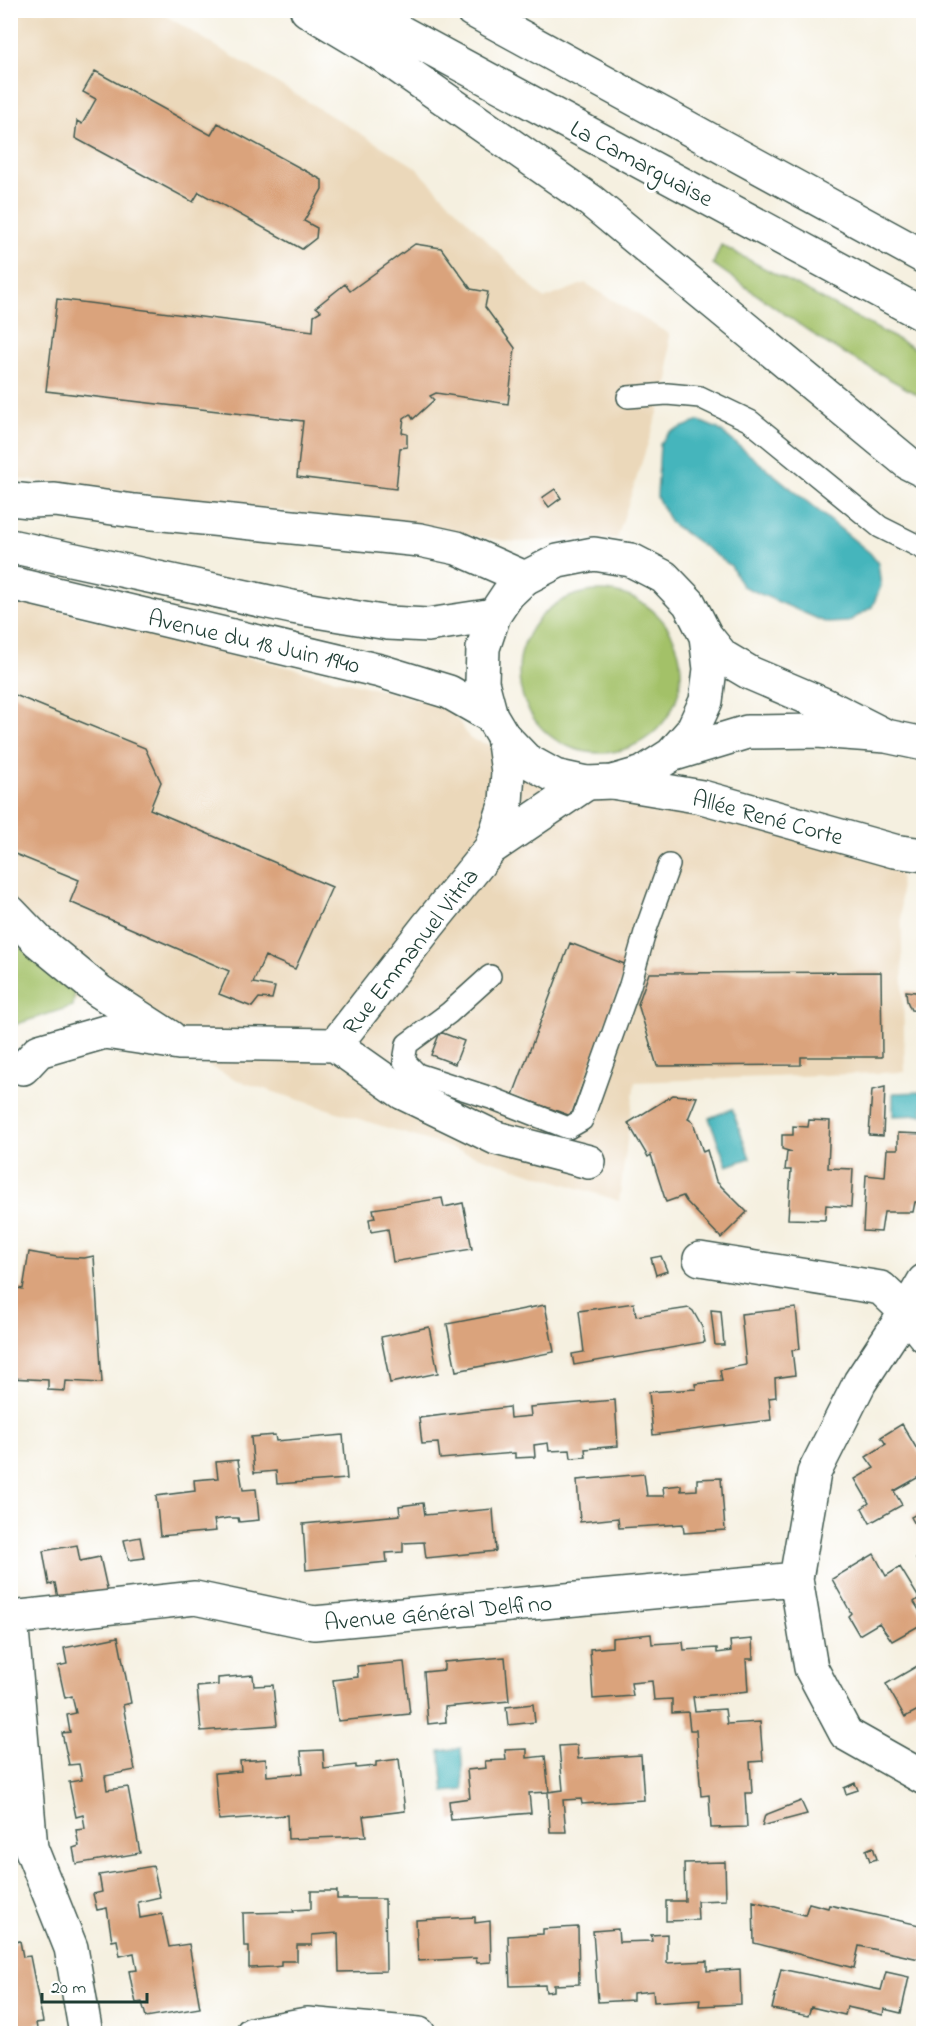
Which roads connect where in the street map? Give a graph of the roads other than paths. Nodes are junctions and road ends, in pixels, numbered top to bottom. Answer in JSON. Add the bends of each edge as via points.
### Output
{"nodes":[{"id":1,"x":308,"y":10,"type":"edge"},
{"id":2,"x":360,"y":10,"type":"edge"},
{"id":3,"x":472,"y":10,"type":"edge"},
{"id":4,"x":924,"y":257,"type":"edge"},
{"id":5,"x":924,"y":315,"type":"edge"},
{"id":6,"x":628,"y":397,"type":"dead end"},
{"id":7,"x":924,"y":471,"type":"edge"},
{"id":8,"x":10,"y":499,"type":"edge"},
{"id":9,"x":10,"y":546,"type":"edge"},
{"id":10,"x":924,"y":549,"type":"edge"},
{"id":11,"x":525,"y":578,"type":"junction"},
{"id":12,"x":10,"y":583,"type":"edge"},
{"id":13,"x":494,"y":615,"type":"junction"},
{"id":14,"x":706,"y":636,"type":"junction"},
{"id":15,"x":497,"y":726,"type":"junction"},
{"id":16,"x":885,"y":736,"type":"junction"},
{"id":17,"x":924,"y":744,"type":"edge"},
{"id":18,"x":671,"y":755,"type":"junction"},
{"id":19,"x":600,"y":782,"type":"junction"},
{"id":20,"x":491,"y":848,"type":"junction"},
{"id":21,"x":924,"y":855,"type":"edge"},
{"id":22,"x":669,"y":865,"type":"dead end"},
{"id":23,"x":12,"y":914,"type":"edge"},
{"id":24,"x":490,"y":976,"type":"dead end"},
{"id":25,"x":179,"y":1043,"type":"junction"},
{"id":26,"x":335,"y":1045,"type":"junction"},
{"id":27,"x":23,"y":1068,"type":"dead end"},
{"id":28,"x":589,"y":1162,"type":"dead end"},
{"id":29,"x":700,"y":1259,"type":"dead end"},
{"id":30,"x":924,"y":1281,"type":"edge"},
{"id":31,"x":915,"y":1323,"type":"edge"},
{"id":32,"x":796,"y":1579,"type":"junction"},
{"id":33,"x":11,"y":1618,"type":"edge"},
{"id":34,"x":924,"y":1778,"type":"edge"},
{"id":35,"x":86,"y":2034,"type":"edge"},
{"id":36,"x":252,"y":2034,"type":"edge"},
{"id":37,"x":419,"y":2034,"type":"edge"}],
"edges":[{"from":1,"to":7,"type":"main road","via":[[379,53],[591,201],[908,463]]},
{"from":2,"to":5,"type":"main road","name":"La Camarguaise"},
{"from":3,"to":4,"type":"main road"},
{"from":6,"to":10,"type":"lane","via":[[700,397],[750,421],[880,527]]},
{"from":8,"to":11,"type":"main road","via":[[55,500],[420,540],[457,548]]},
{"from":9,"to":13,"type":"main road","name":"Avenue du 18 Juin 1940","via":[[292,607],[388,623],[428,625]]},
{"from":11,"to":13,"type":"main road","name":"Avenue du 18 Juin 1940"},
{"from":11,"to":14,"type":"main road","name":"Avenue du 18 Juin 1940","via":[[558,561],[576,557],[594,554],[631,560],[670,583],[689,603]]},
{"from":12,"to":15,"type":"main road","name":"Avenue du 18 Juin 1940","via":[[380,671],[449,692]]},
{"from":13,"to":15,"type":"main road","name":"Avenue du 18 Juin 1940","via":[[483,648],[482,682]]},
{"from":14,"to":16,"type":"main road","name":"Avenue du 18 Juin 1940","via":[[723,657],[750,673]]},
{"from":14,"to":18,"type":"main road","name":"Avenue du 18 Juin 1940","via":[[710,669],[706,701],[692,731]]},
{"from":15,"to":19,"type":"main road","name":"Avenue du 18 Juin 1940","via":[[526,760],[555,776]]},
{"from":15,"to":20,"type":"main road","via":[[508,772],[506,802]]},
{"from":16,"to":17,"type":"main road","name":"Avenue du 18 Juin 1940"},
{"from":16,"to":18,"type":"main road","name":"Avenue du 18 Juin 1940","via":[[817,731],[747,732]]},
{"from":18,"to":19,"type":"main road","name":"Avenue du 18 Juin 1940","via":[[643,773]]},
{"from":19,"to":20,"type":"main road"},
{"from":19,"to":21,"type":"main road","name":"Allée René Corte","via":[[702,797]]},
{"from":20,"to":26,"type":"main road","name":"Rue Emmanuel Vitria"},
{"from":22,"to":24,"type":"lane","via":[[582,1120],[568,1128],[417,1074],[404,1060],[407,1044]]},
{"from":23,"to":25,"type":"main road","via":[[99,991]]},
{"from":25,"to":26,"type":"main road","name":"Rue Emmanuel Vitria"},
{"from":25,"to":27,"type":"main road","name":"Rue Emmanuel Vitria","via":[[105,1032],[39,1051]]},
{"from":26,"to":28,"type":"main road","via":[[403,1093],[496,1138]]},
{"from":29,"to":31,"type":"main road","via":[[881,1288]]},
{"from":30,"to":31,"type":"main road"},
{"from":31,"to":32,"type":"main road","via":[[860,1382],[814,1473]]},
{"from":32,"to":33,"type":"main road","name":"Avenue Général Delfino","via":[[314,1623],[195,1598]]},
{"from":32,"to":34,"type":"main road","via":[[811,1668],[846,1734]]},
{"from":33,"to":35,"type":"main road","via":[[31,1848],[71,1948]]},
{"from":36,"to":37,"type":"main road","via":[[307,2024]]}]}
